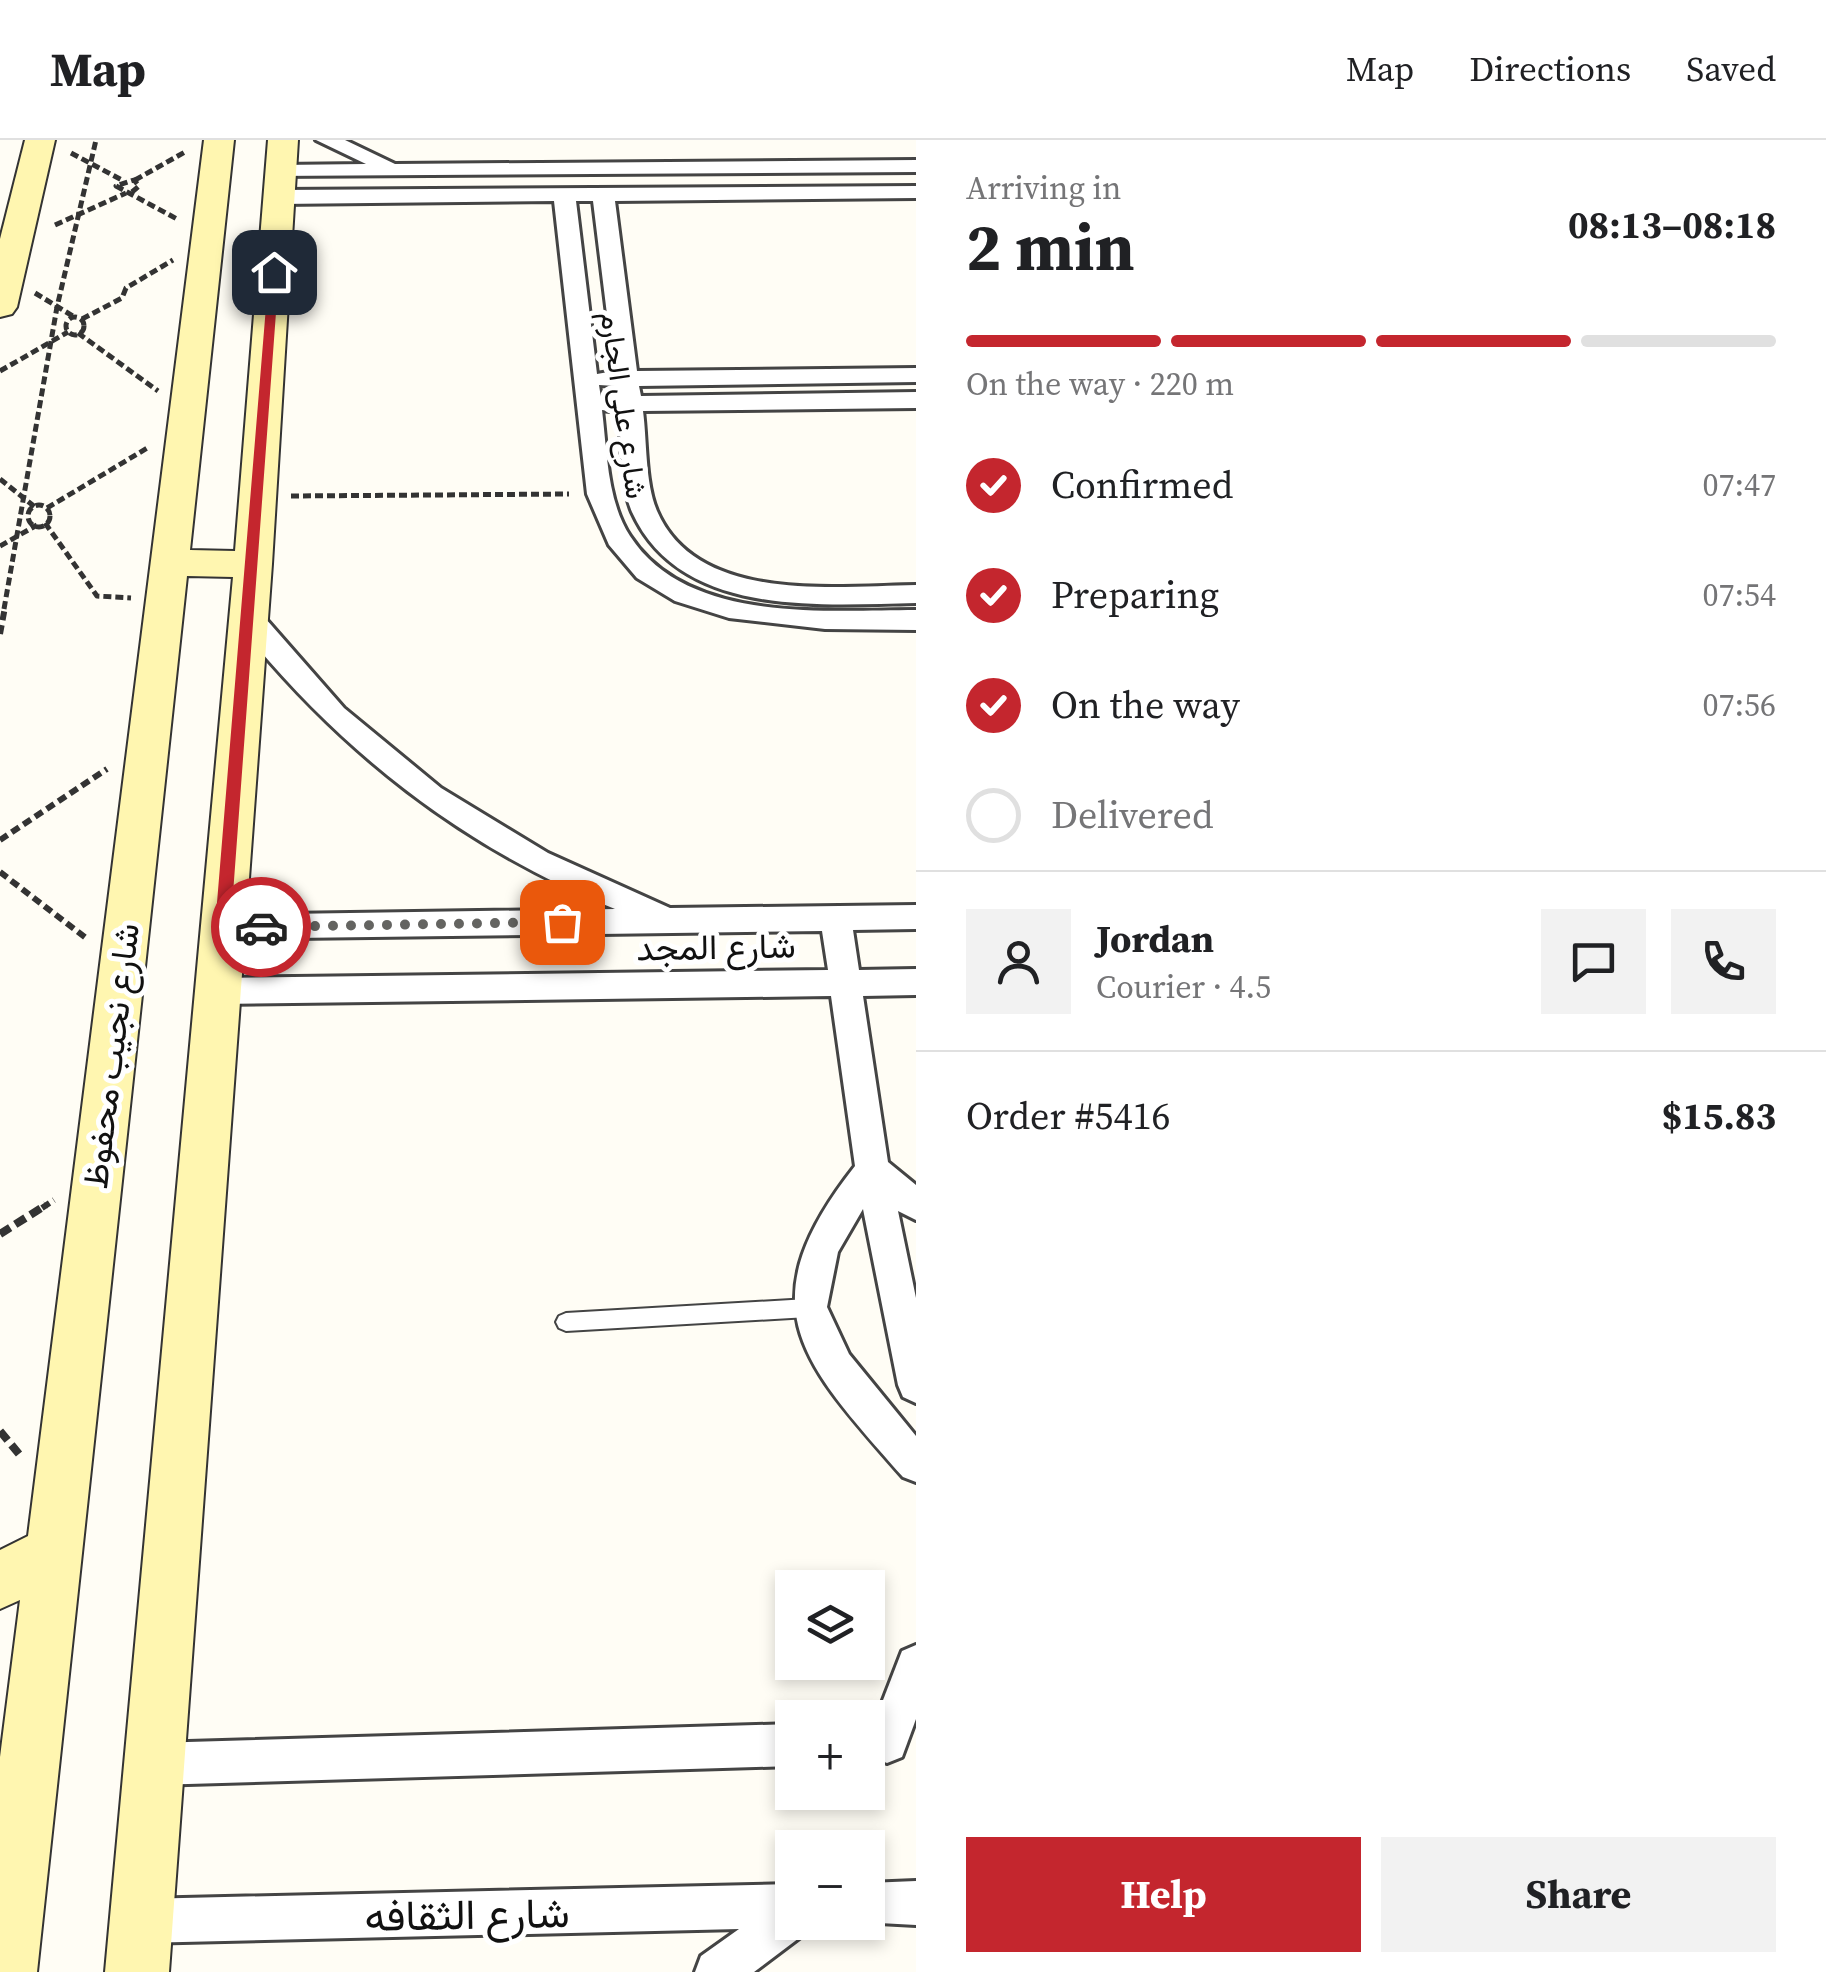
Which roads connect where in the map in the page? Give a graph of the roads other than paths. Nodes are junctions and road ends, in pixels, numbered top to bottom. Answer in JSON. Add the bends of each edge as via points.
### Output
{"nodes":[{"id":1,"x":328,"y":140,"type":"edge"},
{"id":2,"x":562,"y":140,"type":"edge"},
{"id":3,"x":599,"y":140,"type":"edge"},
{"id":4,"x":50,"y":144,"type":"edge"},
{"id":5,"x":205,"y":144,"type":"edge"},
{"id":6,"x":916,"y":166,"type":"edge"},
{"id":7,"x":281,"y":170,"type":"edge"},
{"id":8,"x":403,"y":170,"type":"junction"},
{"id":9,"x":564,"y":182,"type":"junction"},
{"id":10,"x":602,"y":182,"type":"junction"},
{"id":11,"x":916,"y":192,"type":"edge"},
{"id":12,"x":0,"y":308,"type":"edge"},
{"id":13,"x":915,"y":378,"type":"edge"},
{"id":14,"x":629,"y":391,"type":"junction"},
{"id":15,"x":588,"y":392,"type":"junction"},
{"id":16,"x":916,"y":400,"type":"edge"},
{"id":17,"x":665,"y":545,"type":"junction"},
{"id":18,"x":632,"y":557,"type":"junction"},
{"id":19,"x":253,"y":564,"type":"junction"},
{"id":20,"x":168,"y":581,"type":"junction"},
{"id":21,"x":916,"y":594,"type":"edge"},
{"id":22,"x":248,"y":617,"type":"junction"},
{"id":23,"x":916,"y":620,"type":"edge"},
{"id":24,"x":916,"y":916,"type":"edge"},
{"id":25,"x":836,"y":918,"type":"junction"},
{"id":26,"x":676,"y":920,"type":"junction"},
{"id":27,"x":223,"y":927,"type":"junction"},
{"id":28,"x":916,"y":982,"type":"edge"},
{"id":29,"x":846,"y":983,"type":"junction"},
{"id":30,"x":218,"y":991,"type":"junction"},
{"id":31,"x":872,"y":1170,"type":"junction"},
{"id":32,"x":916,"y":1205,"type":"edge"},
{"id":33,"x":808,"y":1308,"type":"junction"},
{"id":34,"x":566,"y":1322,"type":"dead end"},
{"id":35,"x":916,"y":1384,"type":"edge"},
{"id":36,"x":916,"y":1464,"type":"edge"},
{"id":37,"x":52,"y":1554,"type":"junction"},
{"id":38,"x":0,"y":1580,"type":"edge"},
{"id":39,"x":916,"y":1665,"type":"edge"},
{"id":40,"x":890,"y":1742,"type":"edge"},
{"id":41,"x":775,"y":1746,"type":"edge"},
{"id":42,"x":154,"y":1764,"type":"junction"},
{"id":43,"x":916,"y":1903,"type":"edge"},
{"id":44,"x":885,"y":1904,"type":"edge"},
{"id":45,"x":775,"y":1906,"type":"edge"},
{"id":46,"x":142,"y":1922,"type":"junction"},
{"id":47,"x":775,"y":1929,"type":"edge"},
{"id":48,"x":5,"y":1972,"type":"edge"},
{"id":49,"x":137,"y":1972,"type":"edge"},
{"id":50,"x":717,"y":1972,"type":"edge"}],
"edges":[{"from":1,"to":8,"type":"street"},
{"from":2,"to":9,"type":"street","name":"شارع على الجارم"},
{"from":3,"to":10,"type":"street","name":"شارع على الجارم"},
{"from":4,"to":12,"type":"street"},
{"from":5,"to":20,"type":"street","name":"شارع نجيب محفوظ","via":[[208,238]]},
{"from":6,"to":10,"type":"street"},
{"from":7,"to":8,"type":"street"},
{"from":7,"to":9,"type":"street"},
{"from":7,"to":19,"type":"street"},
{"from":8,"to":9,"type":"street"},
{"from":9,"to":10,"type":"street"},
{"from":9,"to":15,"type":"street","name":"شارع على الجارم"},
{"from":10,"to":11,"type":"street"},
{"from":10,"to":14,"type":"street","name":"شارع على الجارم"},
{"from":13,"to":14,"type":"street"},
{"from":14,"to":15,"type":"street"},
{"from":14,"to":16,"type":"street"},
{"from":14,"to":17,"type":"street","name":"شارع على الجارم","via":[[643,509]]},
{"from":15,"to":18,"type":"street","name":"شارع على الجارم","via":[[605,515]]},
{"from":17,"to":18,"type":"street"},
{"from":17,"to":21,"type":"street","name":"شارع على الجارم","via":[[705,572],[756,590]]},
{"from":18,"to":23,"type":"street","name":"شارع على الجارم","via":[[677,589],[734,611]]},
{"from":19,"to":20,"type":"street"},
{"from":19,"to":22,"type":"street"},
{"from":20,"to":37,"type":"street","name":"شارع نجيب محفوظ"},
{"from":22,"to":26,"type":"street","via":[[330,716],[446,809],[593,889]]},
{"from":22,"to":27,"type":"street"},
{"from":24,"to":25,"type":"street","name":"شارع المجد"},
{"from":25,"to":26,"type":"street","name":"شارع المجد"},
{"from":25,"to":29,"type":"street"},
{"from":26,"to":27,"type":"street","name":"شارع المجد"},
{"from":27,"to":30,"type":"street"},
{"from":28,"to":29,"type":"street","name":"شارع المجد"},
{"from":29,"to":30,"type":"street","name":"شارع المجد"},
{"from":29,"to":31,"type":"street"},
{"from":30,"to":42,"type":"street"},
{"from":31,"to":32,"type":"street"},
{"from":31,"to":33,"type":"street","via":[[821,1247]]},
{"from":31,"to":35,"type":"street"},
{"from":33,"to":34,"type":"lane"},
{"from":33,"to":36,"type":"street","via":[[836,1366]]},
{"from":37,"to":38,"type":"street"},
{"from":37,"to":48,"type":"street","name":"شارع نجيب محفوظ"},
{"from":39,"to":40,"type":"street"},
{"from":41,"to":42,"type":"street"},
{"from":42,"to":46,"type":"street"},
{"from":43,"to":44,"type":"street"},
{"from":45,"to":46,"type":"street","name":"شارع الثقافه"},
{"from":46,"to":49,"type":"street"},
{"from":47,"to":50,"type":"street"}]}
